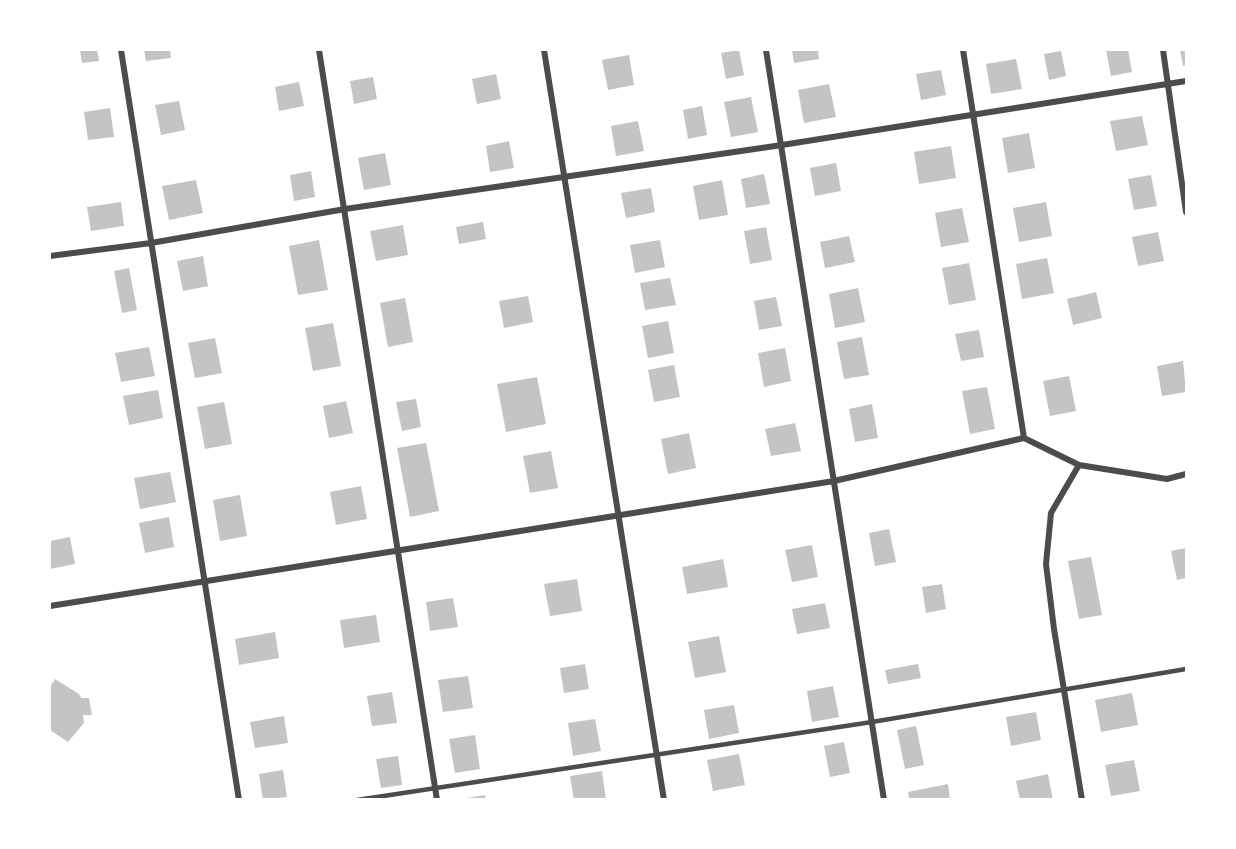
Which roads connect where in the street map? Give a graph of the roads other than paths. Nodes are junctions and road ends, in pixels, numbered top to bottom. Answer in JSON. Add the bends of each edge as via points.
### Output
{"nodes":[{"id":1,"x":122,"y":50,"type":"edge"},
{"id":2,"x":319,"y":50,"type":"edge"},
{"id":3,"x":544,"y":50,"type":"edge"},
{"id":4,"x":766,"y":50,"type":"edge"},
{"id":5,"x":963,"y":50,"type":"edge"},
{"id":6,"x":1163,"y":50,"type":"edge"},
{"id":7,"x":1186,"y":81,"type":"edge"},
{"id":8,"x":1168,"y":83,"type":"junction"},
{"id":9,"x":973,"y":115,"type":"junction"},
{"id":10,"x":782,"y":145,"type":"junction"},
{"id":11,"x":565,"y":178,"type":"junction"},
{"id":12,"x":345,"y":209,"type":"junction"},
{"id":13,"x":1186,"y":212,"type":"edge"},
{"id":14,"x":151,"y":243,"type":"junction"},
{"id":15,"x":50,"y":256,"type":"edge"},
{"id":16,"x":1024,"y":438,"type":"junction"},
{"id":17,"x":1078,"y":465,"type":"junction"},
{"id":18,"x":1186,"y":474,"type":"edge"},
{"id":19,"x":834,"y":481,"type":"junction"},
{"id":20,"x":619,"y":518,"type":"junction"},
{"id":21,"x":399,"y":552,"type":"junction"},
{"id":22,"x":203,"y":582,"type":"junction"},
{"id":23,"x":50,"y":606,"type":"edge"},
{"id":24,"x":1186,"y":669,"type":"edge"},
{"id":25,"x":1064,"y":690,"type":"junction"},
{"id":26,"x":872,"y":722,"type":"junction"},
{"id":27,"x":657,"y":755,"type":"junction"},
{"id":28,"x":435,"y":788,"type":"junction"},
{"id":29,"x":239,"y":800,"type":"edge"},
{"id":30,"x":357,"y":800,"type":"edge"},
{"id":31,"x":437,"y":800,"type":"edge"},
{"id":32,"x":664,"y":800,"type":"edge"},
{"id":33,"x":884,"y":800,"type":"edge"},
{"id":34,"x":1082,"y":800,"type":"edge"}],
"edges":[{"from":1,"to":14,"type":"street"},
{"from":2,"to":12,"type":"street"},
{"from":3,"to":11,"type":"street"},
{"from":4,"to":10,"type":"street"},
{"from":5,"to":9,"type":"street"},
{"from":6,"to":8,"type":"street"},
{"from":7,"to":8,"type":"street"},
{"from":8,"to":9,"type":"street"},
{"from":8,"to":13,"type":"street"},
{"from":9,"to":10,"type":"street"},
{"from":9,"to":16,"type":"street"},
{"from":10,"to":11,"type":"street"},
{"from":10,"to":19,"type":"street"},
{"from":11,"to":12,"type":"street"},
{"from":11,"to":20,"type":"street"},
{"from":12,"to":14,"type":"street"},
{"from":12,"to":21,"type":"street"},
{"from":14,"to":15,"type":"street"},
{"from":14,"to":22,"type":"street"},
{"from":16,"to":17,"type":"street"},
{"from":16,"to":19,"type":"street"},
{"from":17,"to":18,"type":"street","via":[[1167,479]]},
{"from":17,"to":25,"type":"street","via":[[1051,513],[1046,564]]},
{"from":19,"to":20,"type":"street"},
{"from":19,"to":26,"type":"street"},
{"from":20,"to":21,"type":"street"},
{"from":20,"to":27,"type":"street"},
{"from":21,"to":22,"type":"street"},
{"from":21,"to":28,"type":"street"},
{"from":22,"to":23,"type":"street"},
{"from":22,"to":29,"type":"street"},
{"from":24,"to":25,"type":"lane"},
{"from":25,"to":26,"type":"lane"},
{"from":25,"to":34,"type":"street"},
{"from":26,"to":27,"type":"lane"},
{"from":26,"to":33,"type":"street"},
{"from":27,"to":28,"type":"lane"},
{"from":27,"to":32,"type":"street"},
{"from":28,"to":30,"type":"lane"},
{"from":28,"to":31,"type":"street"}]}
